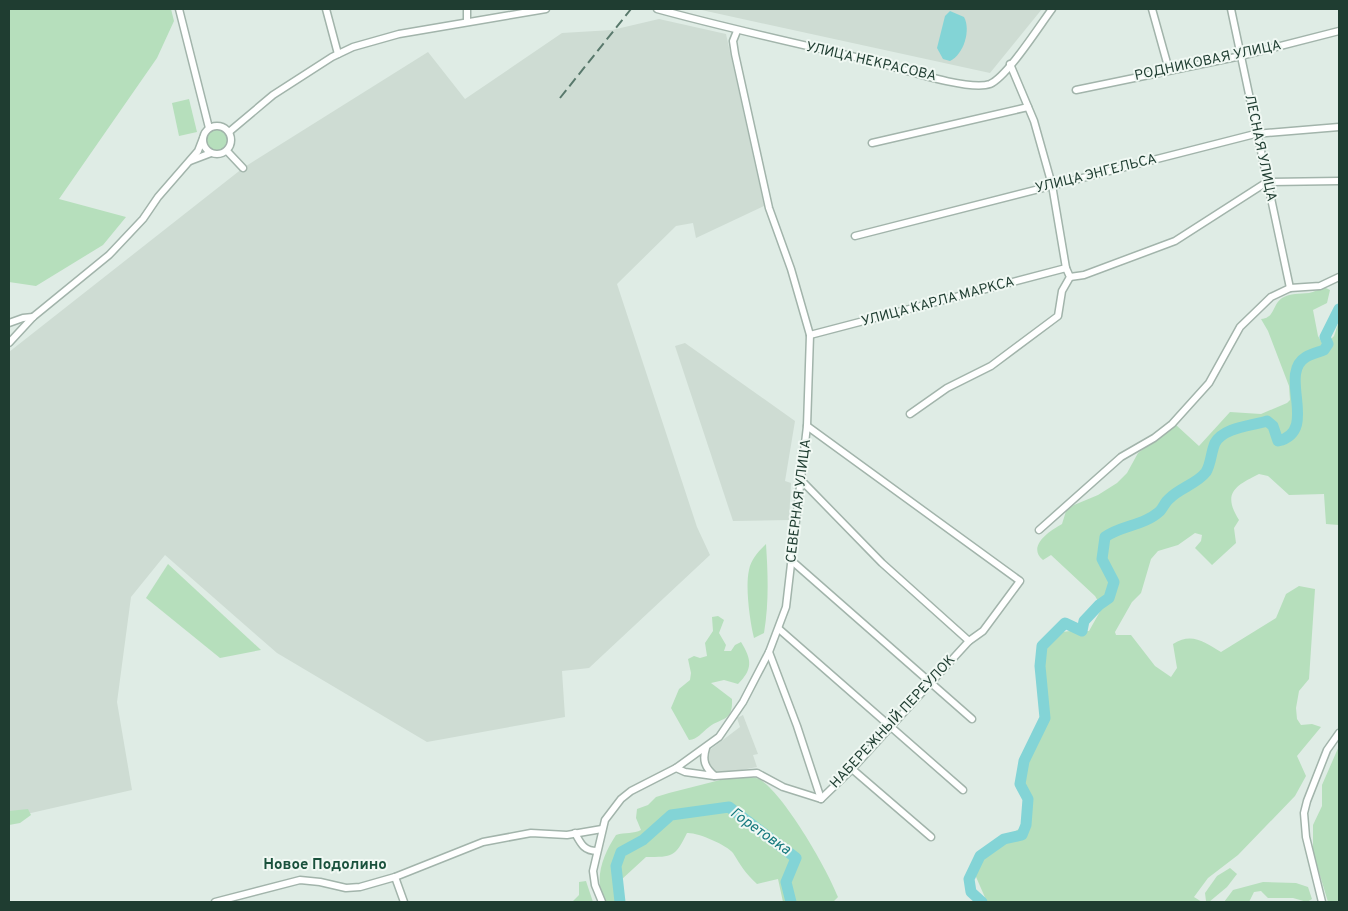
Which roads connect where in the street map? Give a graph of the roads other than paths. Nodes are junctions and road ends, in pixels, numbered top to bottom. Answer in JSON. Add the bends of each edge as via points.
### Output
{"nodes":[{"id":1,"x":179,"y":9,"type":"edge"},
{"id":2,"x":326,"y":9,"type":"edge"},
{"id":3,"x":467,"y":9,"type":"edge"},
{"id":4,"x":546,"y":9,"type":"edge"},
{"id":5,"x":657,"y":9,"type":"edge"},
{"id":6,"x":1052,"y":9,"type":"edge"},
{"id":7,"x":1152,"y":9,"type":"edge"},
{"id":8,"x":1231,"y":9,"type":"edge"},
{"id":9,"x":467,"y":21,"type":"junction"},
{"id":10,"x":737,"y":31,"type":"junction"},
{"id":11,"x":1339,"y":31,"type":"edge"},
{"id":12,"x":338,"y":54,"type":"junction"},
{"id":13,"x":1241,"y":56,"type":"junction"},
{"id":14,"x":1010,"y":64,"type":"junction"},
{"id":15,"x":1169,"y":70,"type":"junction"},
{"id":16,"x":1076,"y":90,"type":"dead end"},
{"id":17,"x":1028,"y":107,"type":"junction"},
{"id":18,"x":1339,"y":127,"type":"edge"},
{"id":19,"x":209,"y":128,"type":"junction"},
{"id":20,"x":229,"y":132,"type":"junction"},
{"id":21,"x":1255,"y":134,"type":"junction"},
{"id":22,"x":203,"y":138,"type":"junction"},
{"id":23,"x":872,"y":143,"type":"dead end"},
{"id":24,"x":227,"y":151,"type":"junction"},
{"id":25,"x":211,"y":153,"type":"junction"},
{"id":26,"x":189,"y":162,"type":"junction"},
{"id":27,"x":243,"y":168,"type":"dead end"},
{"id":28,"x":1339,"y":181,"type":"edge"},
{"id":29,"x":1267,"y":182,"type":"junction"},
{"id":30,"x":1052,"y":185,"type":"junction"},
{"id":31,"x":855,"y":236,"type":"dead end"},
{"id":32,"x":1066,"y":268,"type":"junction"},
{"id":33,"x":1070,"y":277,"type":"junction"},
{"id":34,"x":1339,"y":277,"type":"edge"},
{"id":35,"x":1290,"y":288,"type":"junction"},
{"id":36,"x":33,"y":317,"type":"junction"},
{"id":37,"x":9,"y":323,"type":"edge"},
{"id":38,"x":810,"y":335,"type":"junction"},
{"id":39,"x":9,"y":343,"type":"edge"},
{"id":40,"x":910,"y":414,"type":"dead end"},
{"id":41,"x":807,"y":426,"type":"junction"},
{"id":42,"x":801,"y":480,"type":"junction"},
{"id":43,"x":1039,"y":530,"type":"dead end"},
{"id":44,"x":792,"y":561,"type":"junction"},
{"id":45,"x":779,"y":629,"type":"junction"},
{"id":46,"x":969,"y":641,"type":"junction"},
{"id":47,"x":769,"y":652,"type":"junction"},
{"id":48,"x":929,"y":683,"type":"junction"},
{"id":49,"x":972,"y":720,"type":"dead end"},
{"id":50,"x":891,"y":726,"type":"junction"},
{"id":51,"x":1339,"y":733,"type":"edge"},
{"id":52,"x":706,"y":748,"type":"junction"},
{"id":53,"x":676,"y":768,"type":"junction"},
{"id":54,"x":852,"y":769,"type":"junction"},
{"id":55,"x":715,"y":776,"type":"junction"},
{"id":56,"x":963,"y":790,"type":"dead end"},
{"id":57,"x":820,"y":799,"type":"junction"},
{"id":58,"x":602,"y":829,"type":"junction"},
{"id":59,"x":575,"y":833,"type":"junction"},
{"id":60,"x":931,"y":837,"type":"dead end"},
{"id":61,"x":597,"y":851,"type":"junction"},
{"id":62,"x":395,"y":877,"type":"junction"},
{"id":63,"x":215,"y":902,"type":"edge"},
{"id":64,"x":404,"y":902,"type":"edge"},
{"id":65,"x":602,"y":902,"type":"edge"},
{"id":66,"x":1322,"y":902,"type":"edge"}],
"edges":[{"from":1,"to":19,"type":"street"},
{"from":2,"to":12,"type":"street"},
{"from":3,"to":9,"type":"street"},
{"from":4,"to":9,"type":"street"},
{"from":5,"to":10,"type":"street","name":"УЛИЦА НЕКРАСОВА"},
{"from":6,"to":14,"type":"street","name":"УЛИЦА НЕКРАСОВА"},
{"from":7,"to":15,"type":"street"},
{"from":8,"to":13,"type":"street","name":"ЛЕСНАЯ УЛИЦА"},
{"from":9,"to":12,"type":"street","via":[[375,39]]},
{"from":10,"to":14,"type":"street","name":"УЛИЦА НЕКРАСОВА","via":[[979,86],[998,79]]},
{"from":10,"to":38,"type":"street","name":"СЕВЕРНАЯ УЛИЦА","via":[[733,41],[735,54],[769,208]]},
{"from":11,"to":13,"type":"street","name":"РОДНИКОВАЯ УЛИЦА"},
{"from":12,"to":20,"type":"street","via":[[273,96]]},
{"from":13,"to":15,"type":"street","name":"РОДНИКОВАЯ УЛИЦА"},
{"from":13,"to":21,"type":"street","name":"ЛЕСНАЯ УЛИЦА"},
{"from":14,"to":17,"type":"street"},
{"from":15,"to":16,"type":"street","name":"РОДНИКОВАЯ УЛИЦА"},
{"from":17,"to":23,"type":"street"},
{"from":17,"to":30,"type":"street"},
{"from":18,"to":21,"type":"street","name":"УЛИЦА ЭНГЕЛЬСА"},
{"from":19,"to":20,"type":"street","via":[[224,126]]},
{"from":19,"to":22,"type":"street"},
{"from":20,"to":24,"type":"street","via":[[232,142]]},
{"from":21,"to":29,"type":"street","name":"ЛЕСНАЯ УЛИЦА"},
{"from":21,"to":30,"type":"street","name":"УЛИЦА ЭНГЕЛЬСА"},
{"from":22,"to":25,"type":"street","via":[[206,149]]},
{"from":22,"to":26,"type":"street"},
{"from":24,"to":25,"type":"street"},
{"from":24,"to":27,"type":"street"},
{"from":25,"to":26,"type":"street"},
{"from":26,"to":36,"type":"street","via":[[109,255]]},
{"from":28,"to":29,"type":"street"},
{"from":29,"to":33,"type":"street","via":[[1175,241],[1084,275]]},
{"from":29,"to":35,"type":"street","name":"ЛЕСНАЯ УЛИЦА"},
{"from":30,"to":31,"type":"street","name":"УЛИЦА ЭНГЕЛЬСА"},
{"from":30,"to":32,"type":"street"},
{"from":32,"to":33,"type":"street"},
{"from":32,"to":38,"type":"street","name":"УЛИЦА КАРЛА МАРКСА"},
{"from":33,"to":40,"type":"street","via":[[1062,291],[1058,316],[990,366],[947,388]]},
{"from":34,"to":35,"type":"street","via":[[1320,286]]},
{"from":35,"to":43,"type":"street","via":[[1271,297],[1240,327],[1209,383],[1172,424],[1121,457]]},
{"from":36,"to":37,"type":"street"},
{"from":36,"to":39,"type":"street"},
{"from":38,"to":41,"type":"street","name":"СЕВЕРНАЯ УЛИЦА"},
{"from":41,"to":42,"type":"street","name":"СЕВЕРНАЯ УЛИЦА"},
{"from":41,"to":46,"type":"street","name":"НАБЕРЕЖНЫЙ ПЕРЕУЛОК","via":[[1020,581],[983,631]]},
{"from":42,"to":44,"type":"street","name":"СЕВЕРНАЯ УЛИЦА"},
{"from":42,"to":46,"type":"street","via":[[882,563]]},
{"from":44,"to":45,"type":"street","name":"СЕВЕРНАЯ УЛИЦА","via":[[786,607]]},
{"from":44,"to":48,"type":"street"},
{"from":45,"to":47,"type":"street","name":"СЕВЕРНАЯ УЛИЦА"},
{"from":45,"to":50,"type":"street"},
{"from":46,"to":48,"type":"street","name":"НАБЕРЕЖНЫЙ ПЕРЕУЛОК"},
{"from":47,"to":52,"type":"street","name":"СЕВЕРНАЯ УЛИЦА","via":[[730,724]]},
{"from":47,"to":57,"type":"street","via":[[798,726]]},
{"from":48,"to":49,"type":"street"},
{"from":48,"to":50,"type":"street","name":"НАБЕРЕЖНЫЙ ПЕРЕУЛОК"},
{"from":50,"to":54,"type":"street","name":"НАБЕРЕЖНЫЙ ПЕРЕУЛОК"},
{"from":50,"to":56,"type":"street"},
{"from":51,"to":66,"type":"street","via":[[1327,750],[1304,813],[1306,837]]},
{"from":52,"to":53,"type":"street","name":"СЕВЕРНАЯ УЛИЦА"},
{"from":52,"to":55,"type":"street","via":[[704,761]]},
{"from":53,"to":55,"type":"street","name":"НАБЕРЕЖНЫЙ ПЕРЕУЛОК"},
{"from":53,"to":58,"type":"street","name":"СЕВЕРНАЯ УЛИЦА","via":[[621,799]]},
{"from":54,"to":57,"type":"street","name":"НАБЕРЕЖНЫЙ ПЕРЕУЛОК"},
{"from":54,"to":60,"type":"street"},
{"from":55,"to":57,"type":"street","name":"НАБЕРЕЖНЫЙ ПЕРЕУЛОК","via":[[757,773],[782,787]]},
{"from":58,"to":59,"type":"street"},
{"from":58,"to":61,"type":"street","name":"СЕВЕРНАЯ УЛИЦА"},
{"from":59,"to":61,"type":"street","via":[[583,847]]},
{"from":59,"to":62,"type":"street","via":[[531,833],[491,840]]},
{"from":61,"to":65,"type":"street","name":"СЕВЕРНАЯ УЛИЦА","via":[[593,877]]},
{"from":62,"to":63,"type":"street","via":[[360,888],[300,880]]},
{"from":62,"to":64,"type":"street"}]}
